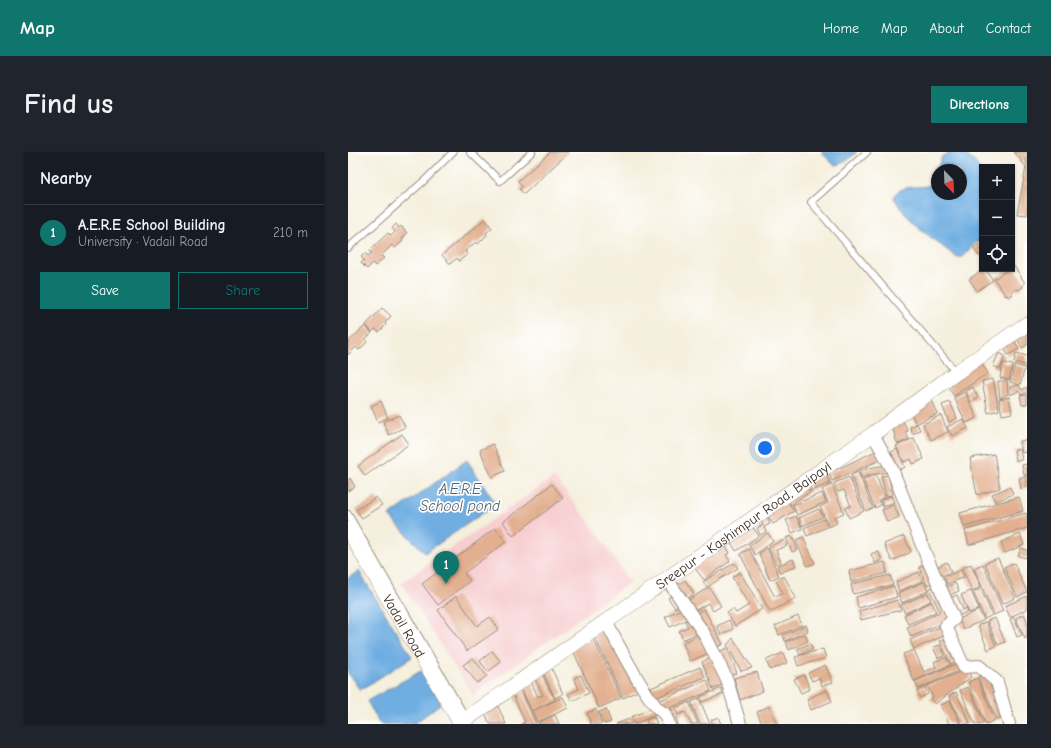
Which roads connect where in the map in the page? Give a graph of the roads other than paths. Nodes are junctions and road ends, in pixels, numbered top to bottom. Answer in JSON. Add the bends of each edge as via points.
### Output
{"nodes":[{"id":1,"x":453,"y":152,"type":"edge"},
{"id":2,"x":470,"y":152,"type":"edge"},
{"id":3,"x":532,"y":152,"type":"edge"},
{"id":4,"x":867,"y":152,"type":"edge"},
{"id":5,"x":348,"y":248,"type":"edge"},
{"id":6,"x":1027,"y":324,"type":"edge"},
{"id":7,"x":957,"y":372,"type":"junction"},
{"id":8,"x":873,"y":434,"type":"junction"},
{"id":9,"x":348,"y":514,"type":"edge"},
{"id":10,"x":348,"y":529,"type":"edge"},
{"id":11,"x":667,"y":580,"type":"junction"},
{"id":12,"x":606,"y":622,"type":"junction"},
{"id":13,"x":462,"y":722,"type":"edge"},
{"id":14,"x":668,"y":724,"type":"edge"},
{"id":15,"x":740,"y":724,"type":"edge"},
{"id":16,"x":1009,"y":724,"type":"edge"}],
"edges":[{"from":1,"to":5,"type":"lane"},
{"from":2,"to":3,"type":"lane","via":[[500,181]]},
{"from":4,"to":7,"type":"lane","via":[[811,202]]},
{"from":6,"to":7,"type":"street","name":"Sreepur - Kashimpur Road, Baipayl"},
{"from":7,"to":8,"type":"street","name":"Sreepur - Kashimpur Road, Baipayl"},
{"from":8,"to":11,"type":"street","name":"Sreepur - Kashimpur Road, Baipayl"},
{"from":8,"to":16,"type":"street","via":[[892,469],[954,619],[946,626],[964,667],[979,666],[997,682]]},
{"from":9,"to":13,"type":"lane"},
{"from":10,"to":13,"type":"street","name":"Vadail Road"},
{"from":11,"to":12,"type":"street","name":"Sreepur - Kashimpur Road, Baipayl"},
{"from":11,"to":15,"type":"street","via":[[705,634],[727,680]]},
{"from":12,"to":13,"type":"street","name":"Sreepur - Kashimpur Road, Baipayl"},
{"from":12,"to":14,"type":"street","via":[[648,696],[664,713]]}]}
